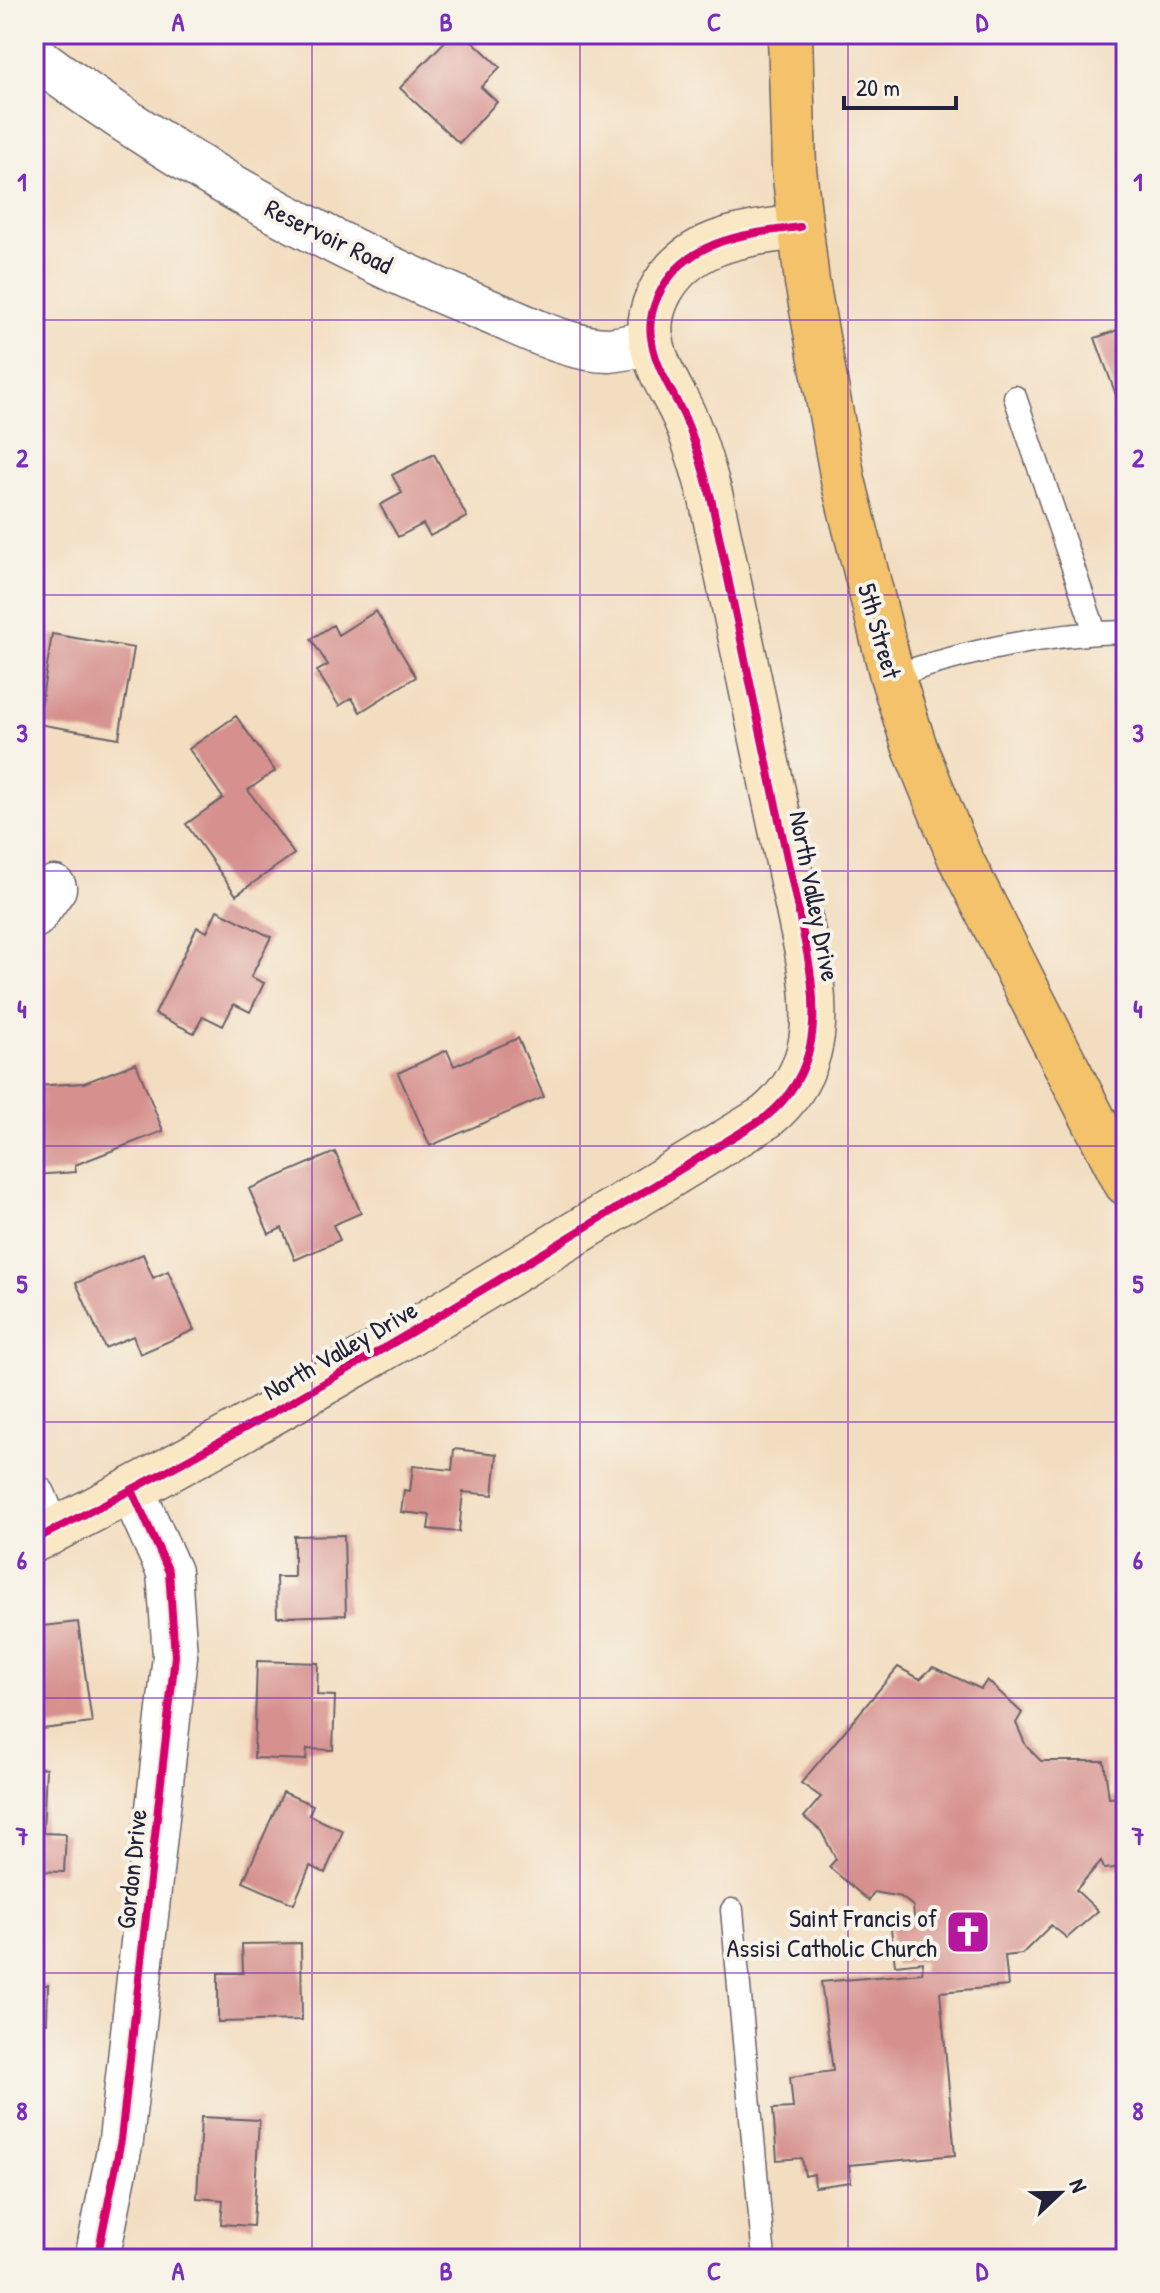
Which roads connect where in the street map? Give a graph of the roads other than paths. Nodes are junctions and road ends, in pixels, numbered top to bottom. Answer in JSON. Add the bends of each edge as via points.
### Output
{"nodes":[{"id":1,"x":790,"y":34,"type":"edge"},
{"id":2,"x":34,"y":56,"type":"edge"},
{"id":3,"x":800,"y":227,"type":"junction"},
{"id":4,"x":651,"y":342,"type":"junction"},
{"id":5,"x":1015,"y":397,"type":"dead end"},
{"id":6,"x":1095,"y":632,"type":"junction"},
{"id":7,"x":1126,"y":632,"type":"edge"},
{"id":8,"x":892,"y":676,"type":"junction"},
{"id":9,"x":1126,"y":1183,"type":"edge"},
{"id":10,"x":132,"y":1490,"type":"junction"},
{"id":11,"x":39,"y":1523,"type":"edge"},
{"id":12,"x":732,"y":1910,"type":"dead end"},
{"id":13,"x":97,"y":2259,"type":"edge"},
{"id":14,"x":764,"y":2259,"type":"edge"}],
"edges":[{"from":1,"to":3,"type":"main road","name":"5th Street"},
{"from":2,"to":4,"type":"street","name":"Reservoir Road","via":[[206,174],[340,245],[571,343],[609,350]]},
{"from":3,"to":4,"type":"street","name":"North Valley Drive","via":[[738,235],[685,260],[653,306]]},
{"from":3,"to":8,"type":"main road","name":"5th Street","via":[[843,480]]},
{"from":4,"to":10,"type":"street","name":"North Valley Drive","via":[[693,438],[711,498],[813,985],[809,1059],[792,1091],[766,1117],[395,1342]]},
{"from":5,"to":6,"type":"lane"},
{"from":6,"to":7,"type":"lane"},
{"from":6,"to":8,"type":"lane","via":[[1052,636]]},
{"from":8,"to":9,"type":"main road","name":"5th Street","via":[[959,856]]},
{"from":10,"to":11,"type":"street","name":"North Valley Drive"},
{"from":10,"to":13,"type":"street","name":"Gordon Drive","via":[[169,1572],[175,1656],[121,2140]]},
{"from":12,"to":14,"type":"lane"}]}
